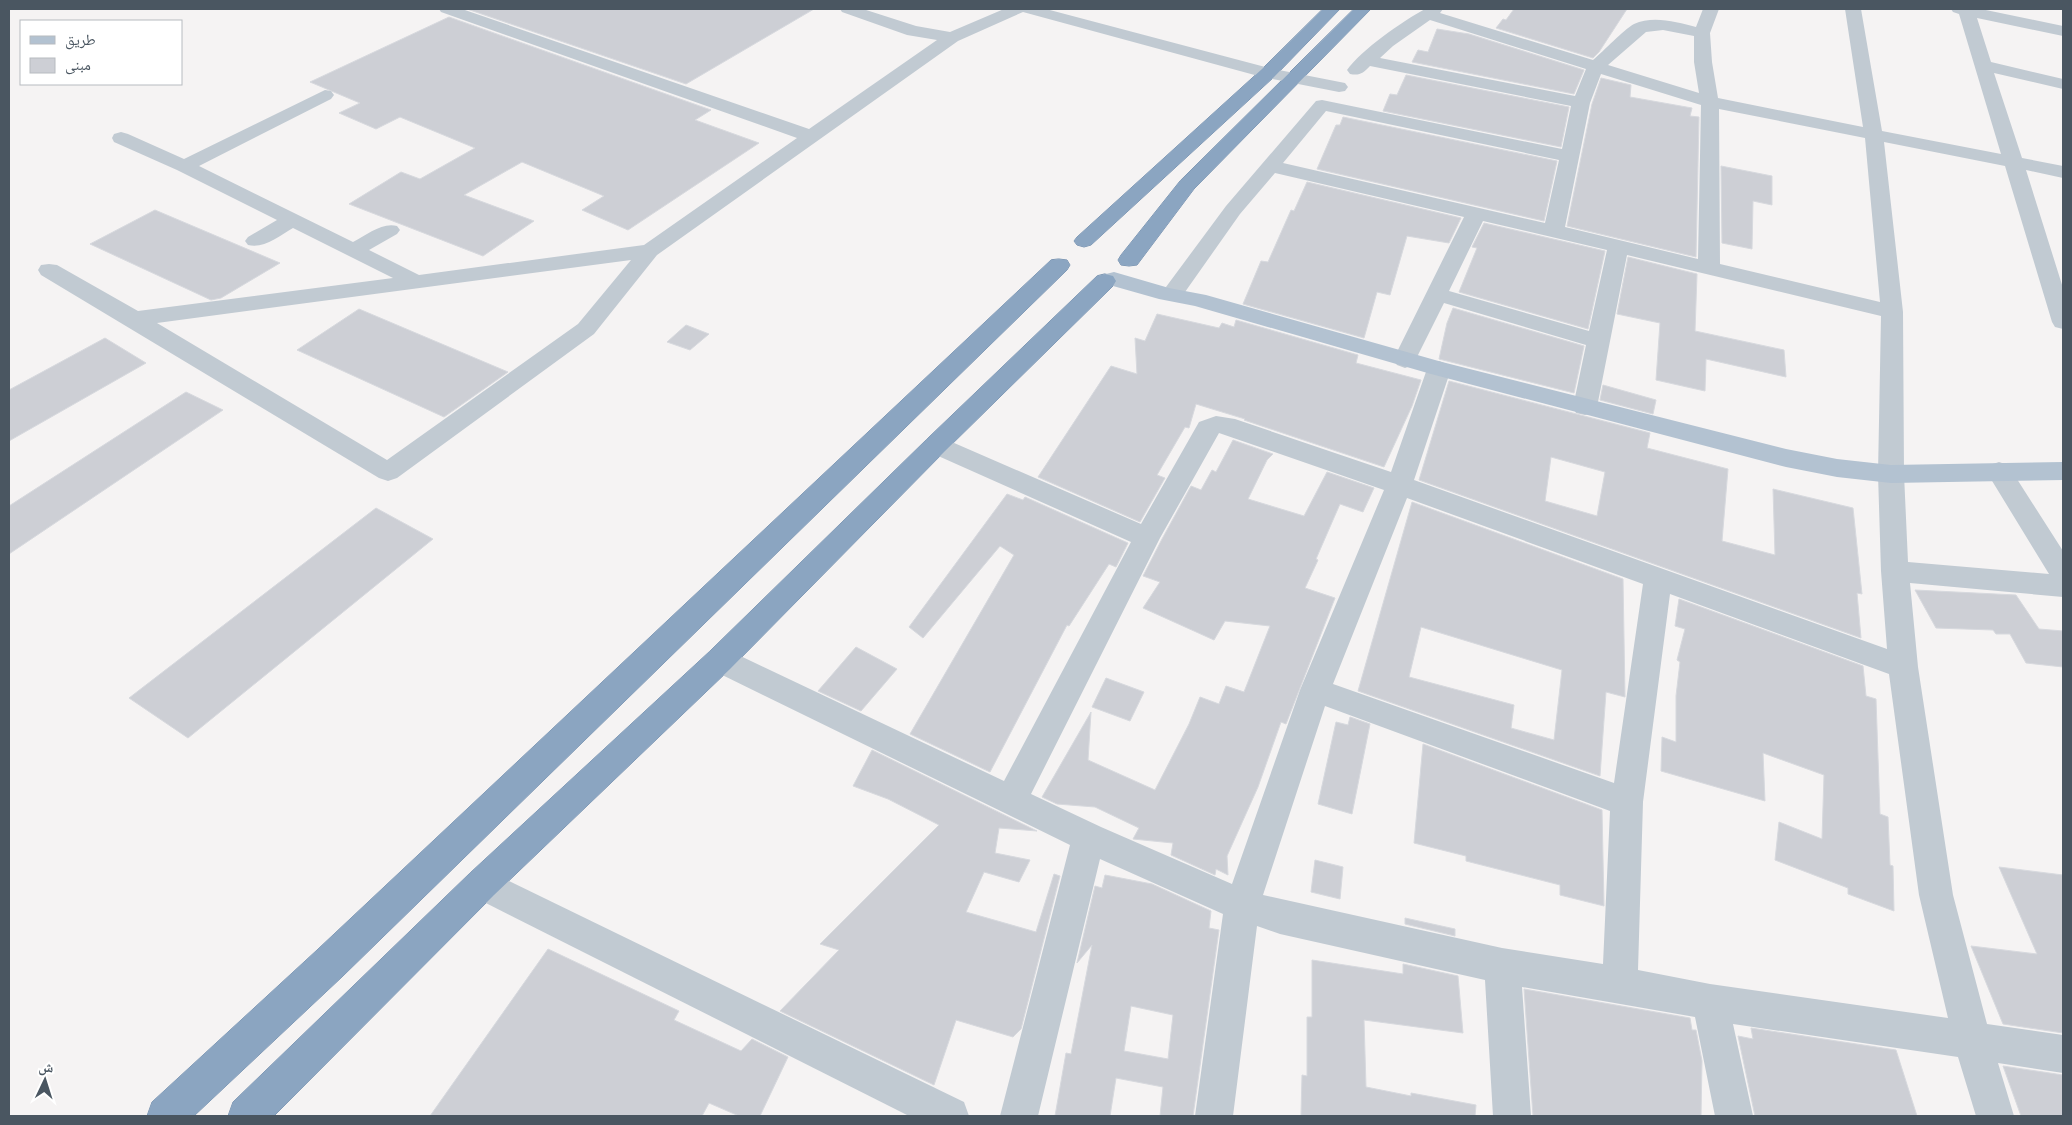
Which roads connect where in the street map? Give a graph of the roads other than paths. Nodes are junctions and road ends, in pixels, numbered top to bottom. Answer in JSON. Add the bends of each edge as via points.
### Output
{"nodes":[{"id":1,"x":446,"y":9,"type":"edge"},
{"id":2,"x":848,"y":9,"type":"edge"},
{"id":3,"x":1017,"y":9,"type":"edge"},
{"id":4,"x":1028,"y":9,"type":"edge"},
{"id":5,"x":1332,"y":9,"type":"edge"},
{"id":6,"x":1363,"y":9,"type":"edge"},
{"id":7,"x":1711,"y":9,"type":"edge"},
{"id":8,"x":1853,"y":9,"type":"edge"},
{"id":9,"x":1963,"y":10,"type":"edge"},
{"id":10,"x":1431,"y":11,"type":"edge"},
{"id":11,"x":2035,"y":17,"type":"edge"},
{"id":12,"x":2063,"y":31,"type":"edge"},
{"id":13,"x":1702,"y":33,"type":"junction"},
{"id":14,"x":952,"y":37,"type":"junction"},
{"id":15,"x":1365,"y":60,"type":"junction"},
{"id":16,"x":1983,"y":65,"type":"junction"},
{"id":17,"x":1595,"y":67,"type":"junction"},
{"id":18,"x":1268,"y":73,"type":"junction"},
{"id":19,"x":1294,"y":78,"type":"junction"},
{"id":20,"x":2063,"y":84,"type":"edge"},
{"id":21,"x":1339,"y":88,"type":"junction"},
{"id":22,"x":326,"y":95,"type":"dead end"},
{"id":23,"x":1710,"y":102,"type":"junction"},
{"id":24,"x":1581,"y":103,"type":"junction"},
{"id":25,"x":1322,"y":105,"type":"junction"},
{"id":26,"x":1874,"y":136,"type":"junction"},
{"id":27,"x":813,"y":137,"type":"junction"},
{"id":28,"x":121,"y":138,"type":"dead end"},
{"id":29,"x":1570,"y":156,"type":"junction"},
{"id":30,"x":2014,"y":162,"type":"junction"},
{"id":31,"x":184,"y":166,"type":"junction"},
{"id":32,"x":1270,"y":166,"type":"junction"},
{"id":33,"x":2063,"y":172,"type":"edge"},
{"id":34,"x":1476,"y":213,"type":"junction"},
{"id":35,"x":293,"y":220,"type":"junction"},
{"id":36,"x":390,"y":230,"type":"dead end"},
{"id":37,"x":1554,"y":231,"type":"junction"},
{"id":38,"x":255,"y":241,"type":"dead end"},
{"id":39,"x":1084,"y":241,"type":"junction"},
{"id":40,"x":1618,"y":246,"type":"junction"},
{"id":41,"x":354,"y":250,"type":"junction"},
{"id":42,"x":650,"y":251,"type":"junction"},
{"id":43,"x":1059,"y":265,"type":"junction"},
{"id":44,"x":1709,"y":267,"type":"junction"},
{"id":45,"x":49,"y":270,"type":"dead end"},
{"id":46,"x":1119,"y":271,"type":"junction"},
{"id":47,"x":2057,"y":280,"type":"edge"},
{"id":48,"x":417,"y":282,"type":"junction"},
{"id":49,"x":1177,"y":287,"type":"junction"},
{"id":50,"x":1436,"y":294,"type":"junction"},
{"id":51,"x":1198,"y":300,"type":"junction"},
{"id":52,"x":1892,"y":312,"type":"junction"},
{"id":53,"x":134,"y":319,"type":"junction"},
{"id":54,"x":2063,"y":322,"type":"edge"},
{"id":55,"x":1598,"y":342,"type":"junction"},
{"id":56,"x":1405,"y":360,"type":"junction"},
{"id":57,"x":1439,"y":369,"type":"junction"},
{"id":58,"x":1585,"y":407,"type":"junction"},
{"id":59,"x":936,"y":445,"type":"junction"},
{"id":60,"x":1998,"y":471,"type":"junction"},
{"id":61,"x":2063,"y":471,"type":"edge"},
{"id":62,"x":1891,"y":474,"type":"junction"},
{"id":63,"x":1399,"y":485,"type":"junction"},
{"id":64,"x":1147,"y":538,"type":"junction"},
{"id":65,"x":1895,"y":571,"type":"junction"},
{"id":66,"x":2063,"y":573,"type":"edge"},
{"id":67,"x":1658,"y":578,"type":"junction"},
{"id":68,"x":2063,"y":586,"type":"edge"},
{"id":69,"x":720,"y":660,"type":"junction"},
{"id":70,"x":1903,"y":667,"type":"junction"},
{"id":71,"x":1316,"y":690,"type":"junction"},
{"id":72,"x":1012,"y":799,"type":"junction"},
{"id":73,"x":1626,"y":802,"type":"junction"},
{"id":74,"x":1090,"y":838,"type":"junction"},
{"id":75,"x":482,"y":884,"type":"junction"},
{"id":76,"x":1242,"y":905,"type":"junction"},
{"id":77,"x":1502,"y":966,"type":"junction"},
{"id":78,"x":1620,"y":985,"type":"junction"},
{"id":79,"x":1710,"y":1002,"type":"junction"},
{"id":80,"x":1972,"y":1040,"type":"junction"},
{"id":81,"x":2063,"y":1054,"type":"edge"},
{"id":82,"x":166,"y":1116,"type":"edge"},
{"id":83,"x":247,"y":1116,"type":"edge"},
{"id":84,"x":950,"y":1116,"type":"edge"},
{"id":85,"x":1019,"y":1116,"type":"edge"},
{"id":86,"x":1214,"y":1116,"type":"edge"},
{"id":87,"x":1512,"y":1116,"type":"edge"},
{"id":88,"x":1734,"y":1116,"type":"edge"},
{"id":89,"x":1995,"y":1116,"type":"edge"}],
"edges":[{"from":1,"to":27,"type":"street"},
{"from":2,"to":14,"type":"street","via":[[913,31]]},
{"from":3,"to":14,"type":"street"},
{"from":4,"to":18,"type":"street"},
{"from":5,"to":18,"type":"highway"},
{"from":6,"to":19,"type":"highway"},
{"from":7,"to":13,"type":"street"},
{"from":8,"to":26,"type":"street"},
{"from":9,"to":11,"type":"street"},
{"from":9,"to":16,"type":"street"},
{"from":10,"to":15,"type":"street"},
{"from":10,"to":17,"type":"street"},
{"from":11,"to":12,"type":"street"},
{"from":13,"to":17,"type":"street","via":[[1648,25],[1640,28]]},
{"from":13,"to":23,"type":"street"},
{"from":14,"to":27,"type":"street"},
{"from":15,"to":21,"type":"street"},
{"from":15,"to":24,"type":"street"},
{"from":16,"to":20,"type":"street"},
{"from":16,"to":30,"type":"street"},
{"from":17,"to":23,"type":"street"},
{"from":17,"to":24,"type":"street"},
{"from":18,"to":19,"type":"street"},
{"from":18,"to":39,"type":"highway"},
{"from":19,"to":21,"type":"street"},
{"from":19,"to":46,"type":"highway","via":[[1188,185]]},
{"from":21,"to":25,"type":"street"},
{"from":22,"to":31,"type":"street"},
{"from":23,"to":26,"type":"street"},
{"from":23,"to":44,"type":"street"},
{"from":24,"to":29,"type":"street"},
{"from":25,"to":29,"type":"street"},
{"from":25,"to":32,"type":"street"},
{"from":26,"to":30,"type":"street"},
{"from":26,"to":52,"type":"street"},
{"from":27,"to":42,"type":"street"},
{"from":28,"to":31,"type":"street"},
{"from":29,"to":37,"type":"street"},
{"from":30,"to":33,"type":"street"},
{"from":30,"to":47,"type":"street"},
{"from":31,"to":35,"type":"street"},
{"from":32,"to":34,"type":"street"},
{"from":32,"to":49,"type":"street","via":[[1233,210]]},
{"from":34,"to":37,"type":"street"},
{"from":34,"to":50,"type":"street"},
{"from":35,"to":38,"type":"street"},
{"from":35,"to":41,"type":"street"},
{"from":36,"to":41,"type":"street"},
{"from":37,"to":40,"type":"street"},
{"from":39,"to":43,"type":"highway","via":[[1067,247],[1059,258]]},
{"from":39,"to":46,"type":"highway","via":[[1114,244],[1122,249]]},
{"from":40,"to":44,"type":"street"},
{"from":40,"to":55,"type":"street"},
{"from":41,"to":48,"type":"street"},
{"from":42,"to":48,"type":"street"},
{"from":42,"to":53,"type":"street","via":[[586,328],[388,472]]},
{"from":43,"to":46,"type":"highway","via":[[1071,277],[1082,281]]},
{"from":43,"to":82,"type":"highway"},
{"from":44,"to":52,"type":"street"},
{"from":45,"to":53,"type":"street"},
{"from":46,"to":49,"type":"main road"},
{"from":46,"to":51,"type":"main road","via":[[1167,294]]},
{"from":46,"to":59,"type":"highway"},
{"from":47,"to":54,"type":"street"},
{"from":48,"to":53,"type":"street"},
{"from":49,"to":51,"type":"main road"},
{"from":50,"to":55,"type":"street"},
{"from":50,"to":56,"type":"street"},
{"from":51,"to":56,"type":"main road"},
{"from":52,"to":62,"type":"street"},
{"from":55,"to":58,"type":"street"},
{"from":56,"to":57,"type":"main road"},
{"from":57,"to":58,"type":"main road"},
{"from":57,"to":63,"type":"street"},
{"from":58,"to":62,"type":"main road","via":[[1786,458]]},
{"from":59,"to":64,"type":"street"},
{"from":59,"to":69,"type":"highway"},
{"from":60,"to":61,"type":"main road"},
{"from":60,"to":62,"type":"main road"},
{"from":60,"to":66,"type":"street"},
{"from":62,"to":65,"type":"street"},
{"from":63,"to":64,"type":"street","via":[[1216,424],[1208,428]]},
{"from":63,"to":67,"type":"street"},
{"from":63,"to":71,"type":"street"},
{"from":64,"to":72,"type":"street"},
{"from":65,"to":68,"type":"street"},
{"from":65,"to":70,"type":"street"},
{"from":67,"to":70,"type":"street"},
{"from":67,"to":73,"type":"street"},
{"from":69,"to":72,"type":"street"},
{"from":69,"to":75,"type":"highway"},
{"from":70,"to":80,"type":"street","via":[[1936,895]]},
{"from":71,"to":73,"type":"street"},
{"from":71,"to":76,"type":"street"},
{"from":72,"to":74,"type":"street"},
{"from":73,"to":78,"type":"street"},
{"from":74,"to":76,"type":"street"},
{"from":74,"to":85,"type":"street"},
{"from":75,"to":83,"type":"highway"},
{"from":75,"to":84,"type":"street"},
{"from":76,"to":77,"type":"street"},
{"from":76,"to":86,"type":"street"},
{"from":77,"to":78,"type":"street"},
{"from":77,"to":87,"type":"street"},
{"from":78,"to":79,"type":"street"},
{"from":79,"to":80,"type":"street"},
{"from":79,"to":88,"type":"street"},
{"from":80,"to":81,"type":"street"},
{"from":80,"to":89,"type":"street"}]}
